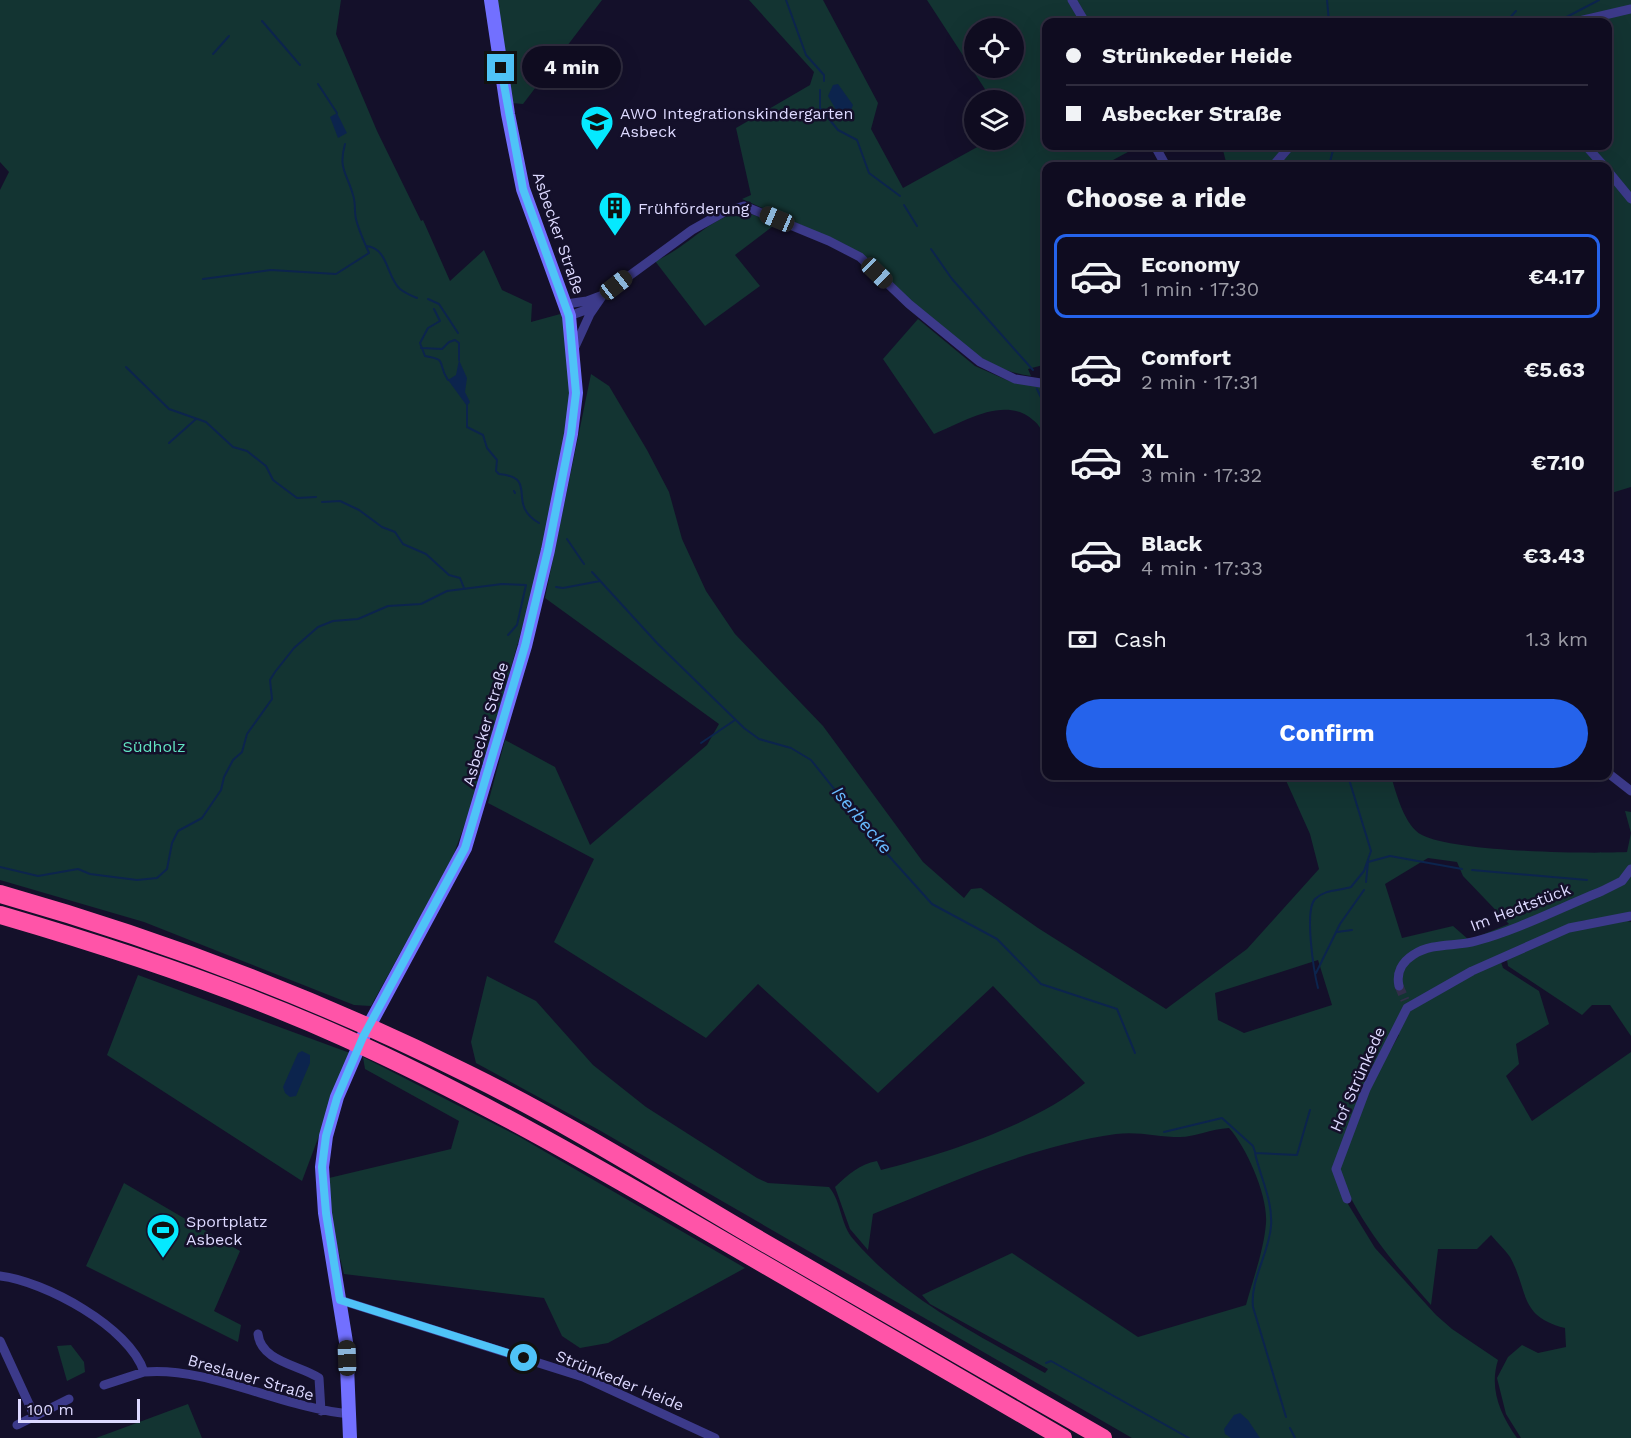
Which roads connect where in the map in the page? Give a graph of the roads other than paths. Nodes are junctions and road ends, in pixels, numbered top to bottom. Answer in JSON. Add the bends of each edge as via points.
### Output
{"nodes":[{"id":1,"x":491,"y":0,"type":"edge"},
{"id":2,"x":1072,"y":0,"type":"edge"},
{"id":3,"x":1631,"y":9,"type":"edge"},
{"id":4,"x":1083,"y":18,"type":"edge"},
{"id":5,"x":1592,"y":18,"type":"edge"},
{"id":6,"x":1287,"y":150,"type":"edge"},
{"id":7,"x":1590,"y":150,"type":"edge"},
{"id":8,"x":1276,"y":162,"type":"edge"},
{"id":9,"x":1600,"y":162,"type":"edge"},
{"id":10,"x":1612,"y":176,"type":"edge"},
{"id":11,"x":1631,"y":199,"type":"edge"},
{"id":12,"x":603,"y":295,"type":"junction"},
{"id":13,"x":594,"y":307,"type":"junction"},
{"id":14,"x":568,"y":310,"type":"junction"},
{"id":15,"x":574,"y":350,"type":"junction"},
{"id":16,"x":1042,"y":383,"type":"edge"},
{"id":17,"x":1612,"y":776,"type":"edge"},
{"id":18,"x":1631,"y":791,"type":"edge"},
{"id":19,"x":1631,"y":869,"type":"edge"},
{"id":20,"x":0,"y":894,"type":"edge"},
{"id":21,"x":0,"y":915,"type":"edge"},
{"id":22,"x":1631,"y":916,"type":"edge"},
{"id":23,"x":1399,"y":986,"type":"tunnel mouth"},
{"id":24,"x":1347,"y":1199,"type":"dead end"},
{"id":25,"x":0,"y":1276,"type":"edge"},
{"id":26,"x":340,"y":1300,"type":"junction"},
{"id":27,"x":258,"y":1334,"type":"dead end"},
{"id":28,"x":0,"y":1341,"type":"edge"},
{"id":29,"x":144,"y":1372,"type":"junction"},
{"id":30,"x":104,"y":1384,"type":"dead end"},
{"id":31,"x":69,"y":1399,"type":"dead end"},
{"id":32,"x":321,"y":1411,"type":"junction"},
{"id":33,"x":350,"y":1414,"type":"junction"},
{"id":34,"x":34,"y":1415,"type":"junction"},
{"id":35,"x":17,"y":1425,"type":"dead end"},
{"id":36,"x":350,"y":1438,"type":"edge"},
{"id":37,"x":715,"y":1438,"type":"edge"},
{"id":38,"x":1063,"y":1438,"type":"edge"},
{"id":39,"x":1103,"y":1438,"type":"edge"}],
"edges":[{"from":1,"to":14,"type":"main road","name":"Asbecker Straße","via":[[523,189]]},
{"from":2,"to":4,"type":"street"},
{"from":3,"to":5,"type":"street"},
{"from":6,"to":8,"type":"street"},
{"from":7,"to":9,"type":"street"},
{"from":10,"to":11,"type":"street"},
{"from":12,"to":13,"type":"street"},
{"from":12,"to":14,"type":"street"},
{"from":12,"to":16,"type":"street","via":[[692,230],[744,206],[860,257],[916,310],[980,362],[1015,379]]},
{"from":13,"to":14,"type":"street"},
{"from":13,"to":15,"type":"street"},
{"from":14,"to":15,"type":"main road","name":"Asbecker Straße"},
{"from":15,"to":26,"type":"main road","name":"Asbecker Straße","via":[[576,393],[571,434],[548,550],[525,646],[473,824],[453,875],[363,1037],[326,1136],[322,1167],[324,1201]]},
{"from":17,"to":18,"type":"street"},
{"from":19,"to":23,"type":"street","name":"Im Hedtstück","via":[[1622,881],[1602,891],[1477,941],[1422,950],[1404,963],[1398,973]]},
{"from":20,"to":39,"type":"highway","via":[[177,949],[378,1030],[530,1106]]},
{"from":21,"to":38,"type":"highway","via":[[250,998],[347,1039],[518,1123]]},
{"from":22,"to":24,"type":"street","name":"Hof Strünkede","via":[[1569,928],[1406,1004],[1366,1089],[1335,1169]]},
{"from":25,"to":29,"type":"street","via":[[37,1286],[106,1325],[133,1352]]},
{"from":26,"to":33,"type":"main road","name":"Asbecker Straße"},
{"from":26,"to":37,"type":"street","name":"Strünkeder Heide","via":[[583,1377]]},
{"from":27,"to":32,"type":"street","via":[[265,1352],[319,1378]]},
{"from":28,"to":34,"type":"street"},
{"from":29,"to":30,"type":"street","name":"Breslauer Straße"},
{"from":29,"to":32,"type":"street","name":"Breslauer Straße","via":[[177,1371]]},
{"from":31,"to":34,"type":"street"},
{"from":32,"to":33,"type":"street","name":"Breslauer Straße"},
{"from":33,"to":36,"type":"main road","name":"Asbecker Straße"},
{"from":34,"to":35,"type":"street"}]}
